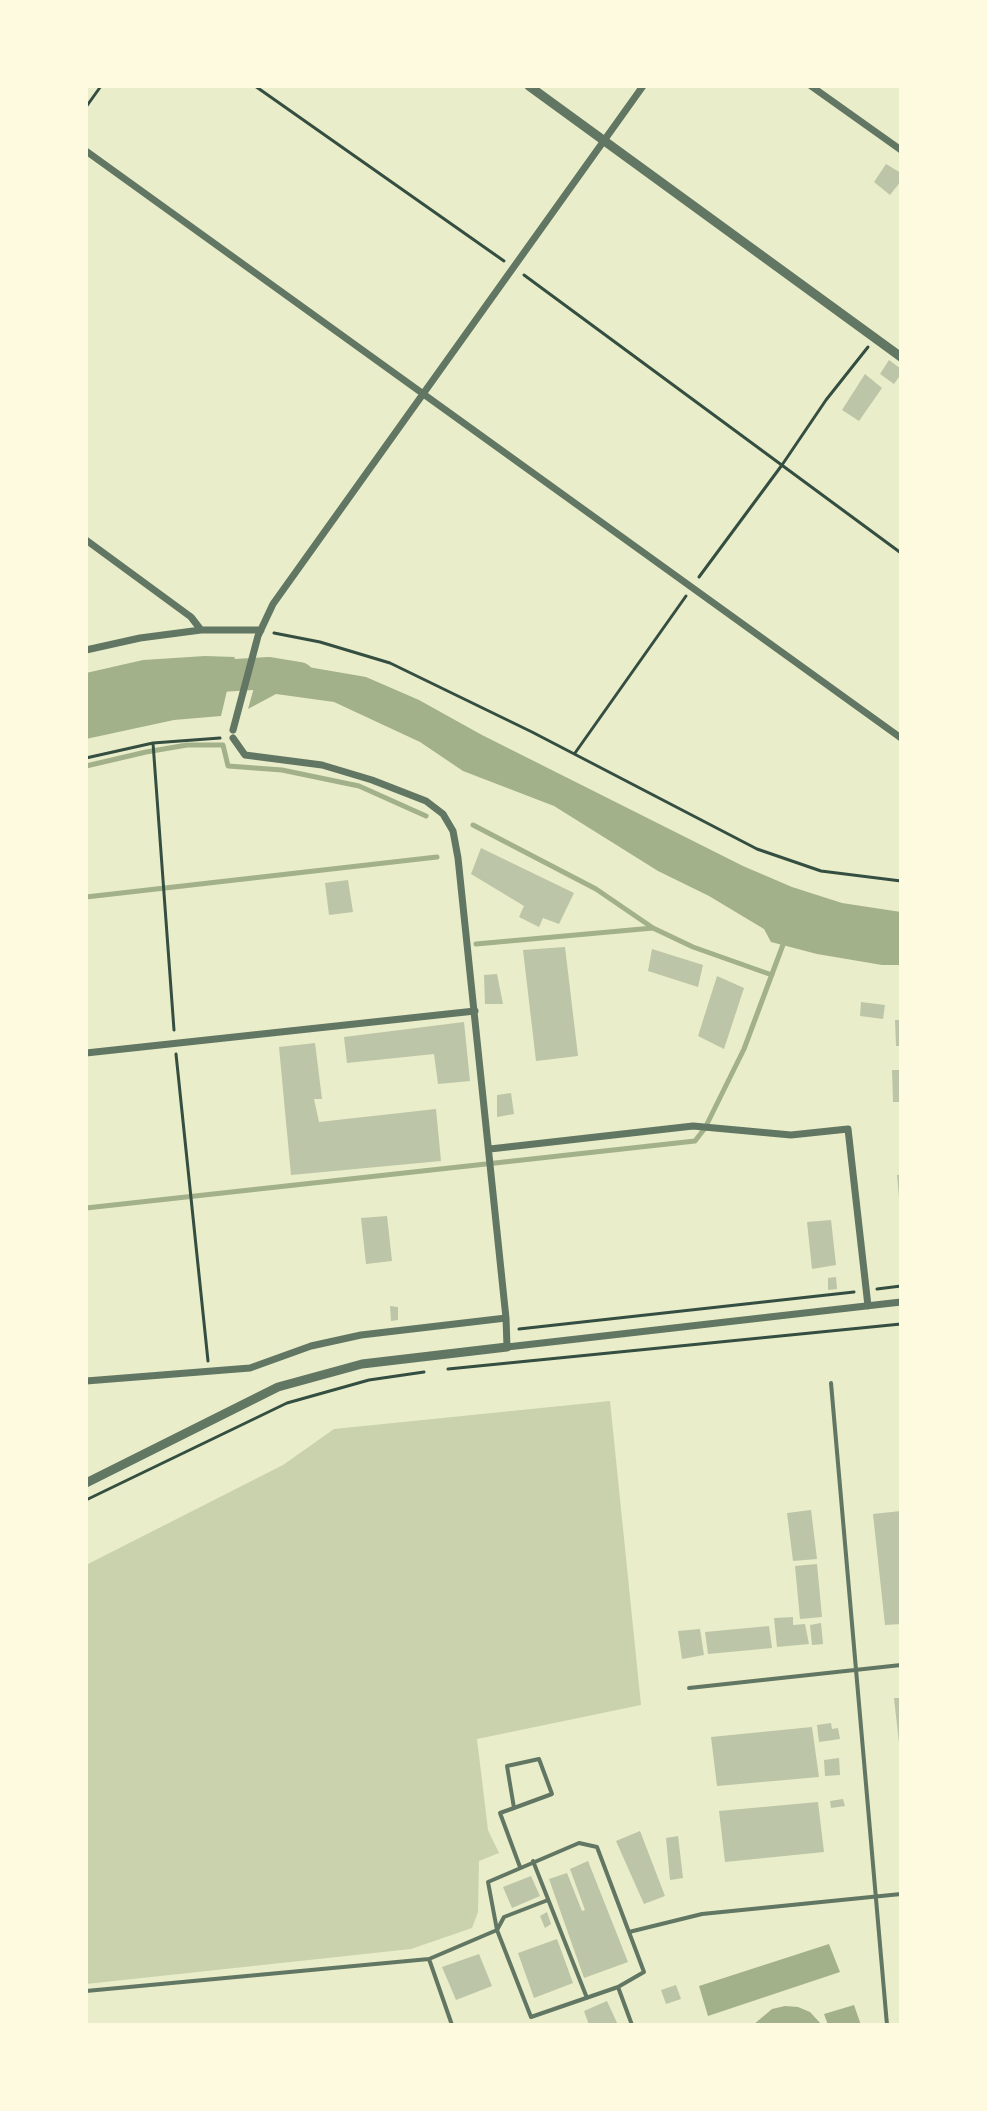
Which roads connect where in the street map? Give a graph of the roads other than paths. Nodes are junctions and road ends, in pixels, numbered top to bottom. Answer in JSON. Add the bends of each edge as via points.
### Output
{"nodes":[{"id":1,"x":529,"y":86,"type":"edge"},
{"id":2,"x":643,"y":86,"type":"edge"},
{"id":3,"x":811,"y":86,"type":"edge"},
{"id":4,"x":605,"y":140,"type":"junction"},
{"id":5,"x":901,"y":150,"type":"edge"},
{"id":6,"x":86,"y":151,"type":"edge"},
{"id":7,"x":901,"y":357,"type":"edge"},
{"id":8,"x":423,"y":395,"type":"junction"},
{"id":9,"x":86,"y":540,"type":"edge"},
{"id":10,"x":201,"y":630,"type":"junction"},
{"id":11,"x":259,"y":633,"type":"junction"},
{"id":12,"x":86,"y":650,"type":"edge"},
{"id":13,"x":901,"y":738,"type":"edge"},
{"id":14,"x":475,"y":1011,"type":"junction"},
{"id":15,"x":86,"y":1053,"type":"edge"},
{"id":16,"x":490,"y":1149,"type":"junction"},
{"id":17,"x":901,"y":1302,"type":"edge"},
{"id":18,"x":868,"y":1306,"type":"junction"},
{"id":19,"x":506,"y":1318,"type":"junction"},
{"id":20,"x":507,"y":1347,"type":"junction"},
{"id":21,"x":86,"y":1381,"type":"edge"},
{"id":22,"x":831,"y":1383,"type":"dead end"},
{"id":23,"x":86,"y":1483,"type":"edge"},
{"id":24,"x":901,"y":1665,"type":"edge"},
{"id":25,"x":856,"y":1669,"type":"junction"},
{"id":26,"x":689,"y":1688,"type":"dead end"},
{"id":27,"x":514,"y":1808,"type":"junction"},
{"id":28,"x":533,"y":1861,"type":"junction"},
{"id":29,"x":520,"y":1867,"type":"junction"},
{"id":30,"x":901,"y":1894,"type":"edge"},
{"id":31,"x":875,"y":1897,"type":"junction"},
{"id":32,"x":548,"y":1900,"type":"junction"},
{"id":33,"x":497,"y":1930,"type":"junction"},
{"id":34,"x":629,"y":1932,"type":"junction"},
{"id":35,"x":429,"y":1959,"type":"junction"},
{"id":36,"x":618,"y":1987,"type":"junction"},
{"id":37,"x":86,"y":1991,"type":"edge"},
{"id":38,"x":587,"y":1998,"type":"junction"},
{"id":39,"x":531,"y":2017,"type":"junction"},
{"id":40,"x":452,"y":2025,"type":"edge"},
{"id":41,"x":534,"y":2025,"type":"edge"},
{"id":42,"x":632,"y":2025,"type":"edge"},
{"id":43,"x":887,"y":2025,"type":"edge"}],
"edges":[{"from":1,"to":4,"type":"street"},
{"from":2,"to":4,"type":"street"},
{"from":3,"to":5,"type":"street"},
{"from":4,"to":7,"type":"street"},
{"from":4,"to":8,"type":"street"},
{"from":6,"to":8,"type":"street"},
{"from":8,"to":11,"type":"street","via":[[273,604]]},
{"from":8,"to":13,"type":"street"},
{"from":9,"to":10,"type":"street","via":[[191,617]]},
{"from":10,"to":11,"type":"street"},
{"from":10,"to":12,"type":"street"},
{"from":11,"to":14,"type":"street","via":[[233,734],[245,755],[322,765],[426,801],[443,814],[458,858]]},
{"from":14,"to":15,"type":"street"},
{"from":14,"to":16,"type":"street"},
{"from":16,"to":18,"type":"street","via":[[693,1126],[791,1135],[848,1129]]},
{"from":16,"to":19,"type":"street"},
{"from":17,"to":18,"type":"street"},
{"from":18,"to":20,"type":"street"},
{"from":19,"to":20,"type":"street"},
{"from":19,"to":21,"type":"street","via":[[361,1335],[250,1368]]},
{"from":20,"to":23,"type":"street","via":[[362,1364],[278,1387]]},
{"from":22,"to":25,"type":"lane"},
{"from":24,"to":25,"type":"lane"},
{"from":25,"to":26,"type":"lane"},
{"from":25,"to":31,"type":"lane"},
{"from":27,"to":27,"type":"lane","via":[[552,1794],[539,1759],[507,1766]]},
{"from":27,"to":29,"type":"lane","via":[[500,1813]]},
{"from":28,"to":29,"type":"lane"},
{"from":28,"to":32,"type":"lane"},
{"from":28,"to":34,"type":"lane","via":[[579,1843],[597,1847]]},
{"from":29,"to":33,"type":"lane","via":[[488,1882]]},
{"from":30,"to":31,"type":"lane"},
{"from":31,"to":34,"type":"lane","via":[[702,1914]]},
{"from":31,"to":43,"type":"lane"},
{"from":32,"to":33,"type":"lane","via":[[504,1917]]},
{"from":32,"to":38,"type":"lane"},
{"from":33,"to":35,"type":"lane"},
{"from":33,"to":39,"type":"lane"},
{"from":34,"to":36,"type":"lane","via":[[644,1972]]},
{"from":35,"to":37,"type":"lane"},
{"from":35,"to":40,"type":"lane"},
{"from":36,"to":38,"type":"lane"},
{"from":36,"to":42,"type":"lane"},
{"from":38,"to":39,"type":"lane"},
{"from":39,"to":41,"type":"lane"}]}
